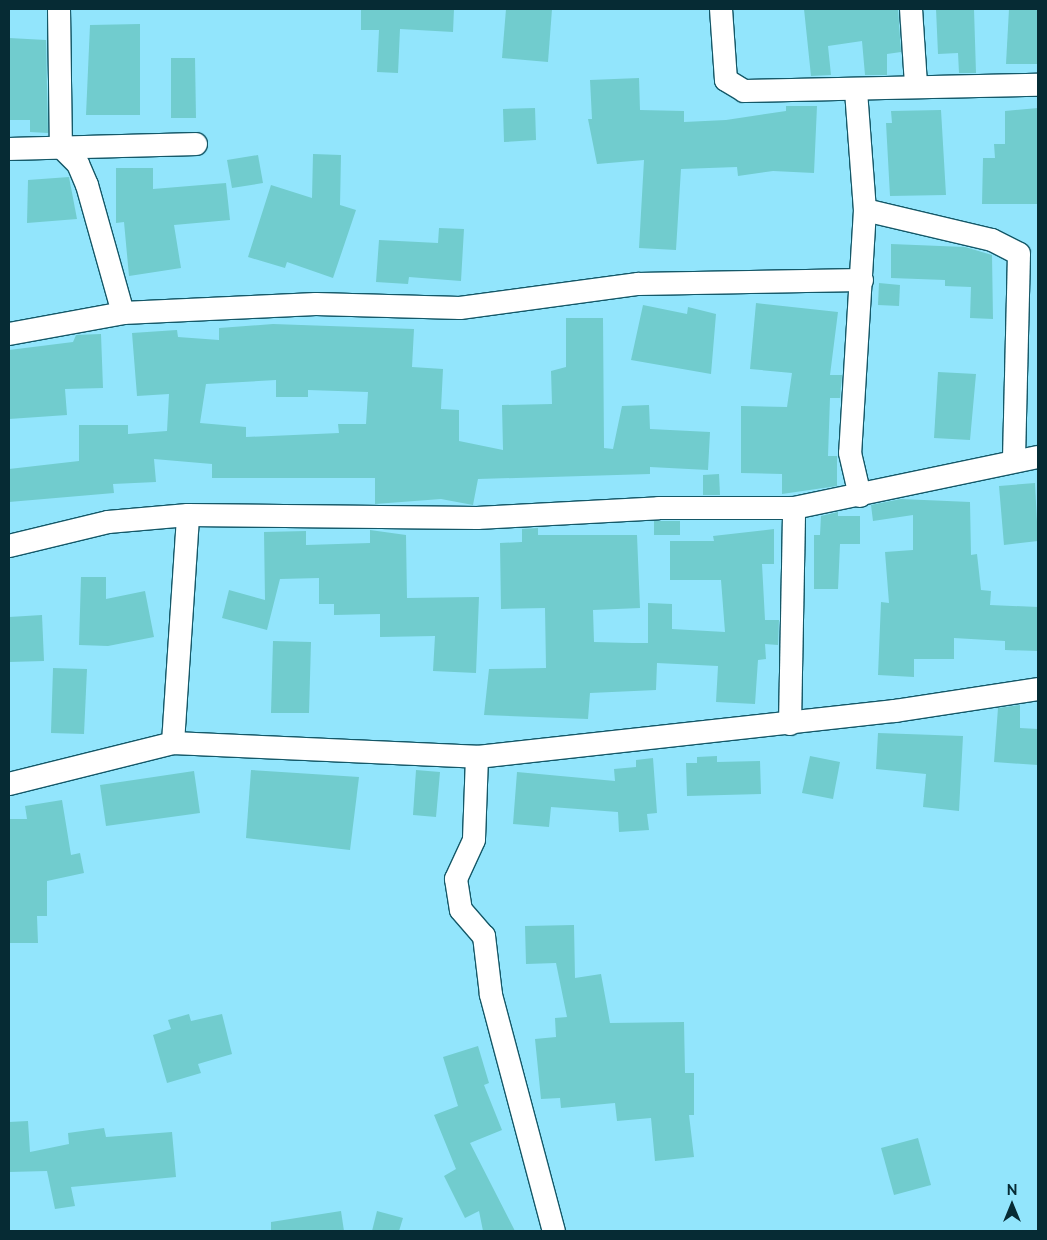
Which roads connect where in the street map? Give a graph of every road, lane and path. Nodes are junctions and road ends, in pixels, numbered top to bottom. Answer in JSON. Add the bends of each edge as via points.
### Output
{"nodes":[{"id":1,"x":59,"y":9,"type":"edge"},
{"id":2,"x":721,"y":9,"type":"edge"},
{"id":3,"x":911,"y":9,"type":"edge"},
{"id":4,"x":916,"y":85,"type":"junction"},
{"id":5,"x":1038,"y":85,"type":"edge"},
{"id":6,"x":856,"y":90,"type":"junction"},
{"id":7,"x":196,"y":144,"type":"dead end"},
{"id":8,"x":62,"y":147,"type":"junction"},
{"id":9,"x":9,"y":149,"type":"edge"},
{"id":10,"x":865,"y":210,"type":"junction"},
{"id":11,"x":1029,"y":257,"type":"edge"},
{"id":12,"x":862,"y":280,"type":"junction"},
{"id":13,"x":123,"y":313,"type":"junction"},
{"id":14,"x":9,"y":334,"type":"edge"},
{"id":15,"x":1038,"y":457,"type":"edge"},
{"id":16,"x":1014,"y":460,"type":"junction"},
{"id":17,"x":860,"y":496,"type":"junction"},
{"id":18,"x":794,"y":508,"type":"junction"},
{"id":19,"x":188,"y":515,"type":"junction"},
{"id":20,"x":9,"y":546,"type":"edge"},
{"id":21,"x":1038,"y":689,"type":"edge"},
{"id":22,"x":790,"y":724,"type":"junction"},
{"id":23,"x":174,"y":743,"type":"junction"},
{"id":24,"x":477,"y":757,"type":"junction"},
{"id":25,"x":9,"y":784,"type":"edge"},
{"id":26,"x":554,"y":1231,"type":"edge"}],
"edges":[{"from":1,"to":8,"type":"street"},
{"from":2,"to":6,"type":"street","via":[[721,62],[726,80],[734,87]]},
{"from":3,"to":4,"type":"street"},
{"from":4,"to":5,"type":"street"},
{"from":4,"to":6,"type":"street"},
{"from":6,"to":10,"type":"street"},
{"from":7,"to":8,"type":"street"},
{"from":8,"to":9,"type":"street"},
{"from":8,"to":13,"type":"street","via":[[78,164],[90,193]]},
{"from":10,"to":11,"type":"street","via":[[992,240]]},
{"from":10,"to":12,"type":"street"},
{"from":11,"to":16,"type":"street"},
{"from":12,"to":13,"type":"street","via":[[638,284],[460,308],[316,304]]},
{"from":12,"to":17,"type":"street","via":[[850,453]]},
{"from":13,"to":14,"type":"street"},
{"from":15,"to":16,"type":"street"},
{"from":16,"to":17,"type":"street"},
{"from":17,"to":18,"type":"street"},
{"from":18,"to":19,"type":"street","via":[[649,508],[477,518]]},
{"from":18,"to":22,"type":"street"},
{"from":19,"to":20,"type":"street","via":[[108,522]]},
{"from":19,"to":23,"type":"street"},
{"from":21,"to":22,"type":"street"},
{"from":22,"to":24,"type":"street"},
{"from":23,"to":24,"type":"street"},
{"from":23,"to":25,"type":"street"},
{"from":24,"to":26,"type":"street","via":[[474,840],[456,879],[461,910],[484,936],[491,995]]}]}
